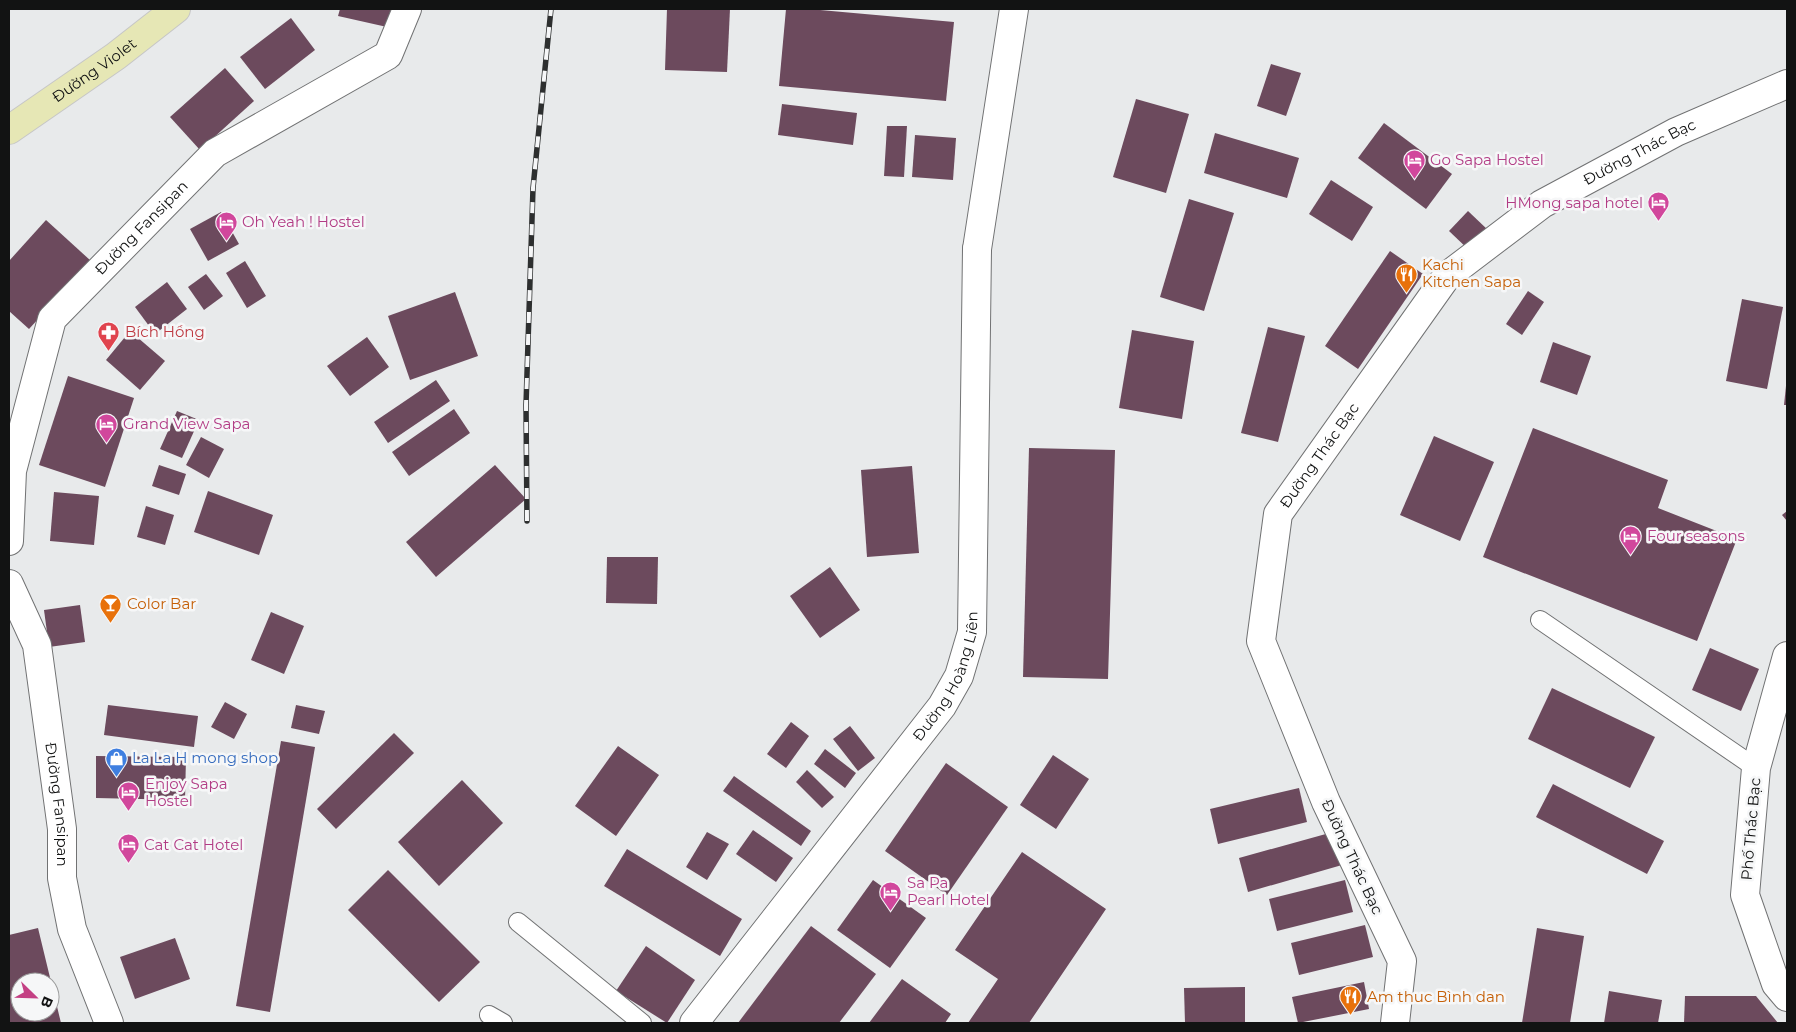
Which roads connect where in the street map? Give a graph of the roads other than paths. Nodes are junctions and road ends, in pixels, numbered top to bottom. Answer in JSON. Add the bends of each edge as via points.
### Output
{"nodes":[{"id":1,"x":176,"y":9,"type":"edge"},
{"id":2,"x":407,"y":9,"type":"edge"},
{"id":3,"x":1014,"y":9,"type":"edge"},
{"id":4,"x":1787,"y":84,"type":"edge"},
{"id":5,"x":9,"y":130,"type":"edge"},
{"id":6,"x":9,"y":541,"type":"edge"},
{"id":7,"x":9,"y":584,"type":"edge"},
{"id":8,"x":1540,"y":620,"type":"dead end"},
{"id":9,"x":1787,"y":656,"type":"edge"},
{"id":10,"x":1756,"y":768,"type":"junction"},
{"id":11,"x":518,"y":922,"type":"dead end"},
{"id":12,"x":1787,"y":996,"type":"edge"},
{"id":13,"x":109,"y":1023,"type":"edge"},
{"id":14,"x":642,"y":1023,"type":"edge"},
{"id":15,"x":694,"y":1023,"type":"edge"},
{"id":16,"x":1395,"y":1023,"type":"edge"}],
"edges":[{"from":1,"to":5,"type":"main road","name":"Đường Violet","via":[[116,56]]},
{"from":2,"to":6,"type":"street","name":"Đường Fansipan","via":[[388,55],[215,152],[52,319],[12,471]]},
{"from":3,"to":15,"type":"street","name":"Đường Hoàng Liên","via":[[977,249],[972,632],[959,676],[942,706]]},
{"from":4,"to":16,"type":"street","name":"Đường Thác Bạc","via":[[1676,132],[1542,204],[1447,276],[1278,514],[1261,641],[1326,802],[1402,961]]},
{"from":7,"to":13,"type":"street","name":"Đường Fansipan","via":[[37,645],[62,829],[62,878],[72,930]]},
{"from":8,"to":10,"type":"lane"},
{"from":9,"to":10,"type":"street","name":"Phố Thác Bạc"},
{"from":10,"to":12,"type":"street","name":"Phố Thác Bạc","via":[[1745,895],[1776,984]]},
{"from":11,"to":14,"type":"lane"}]}
